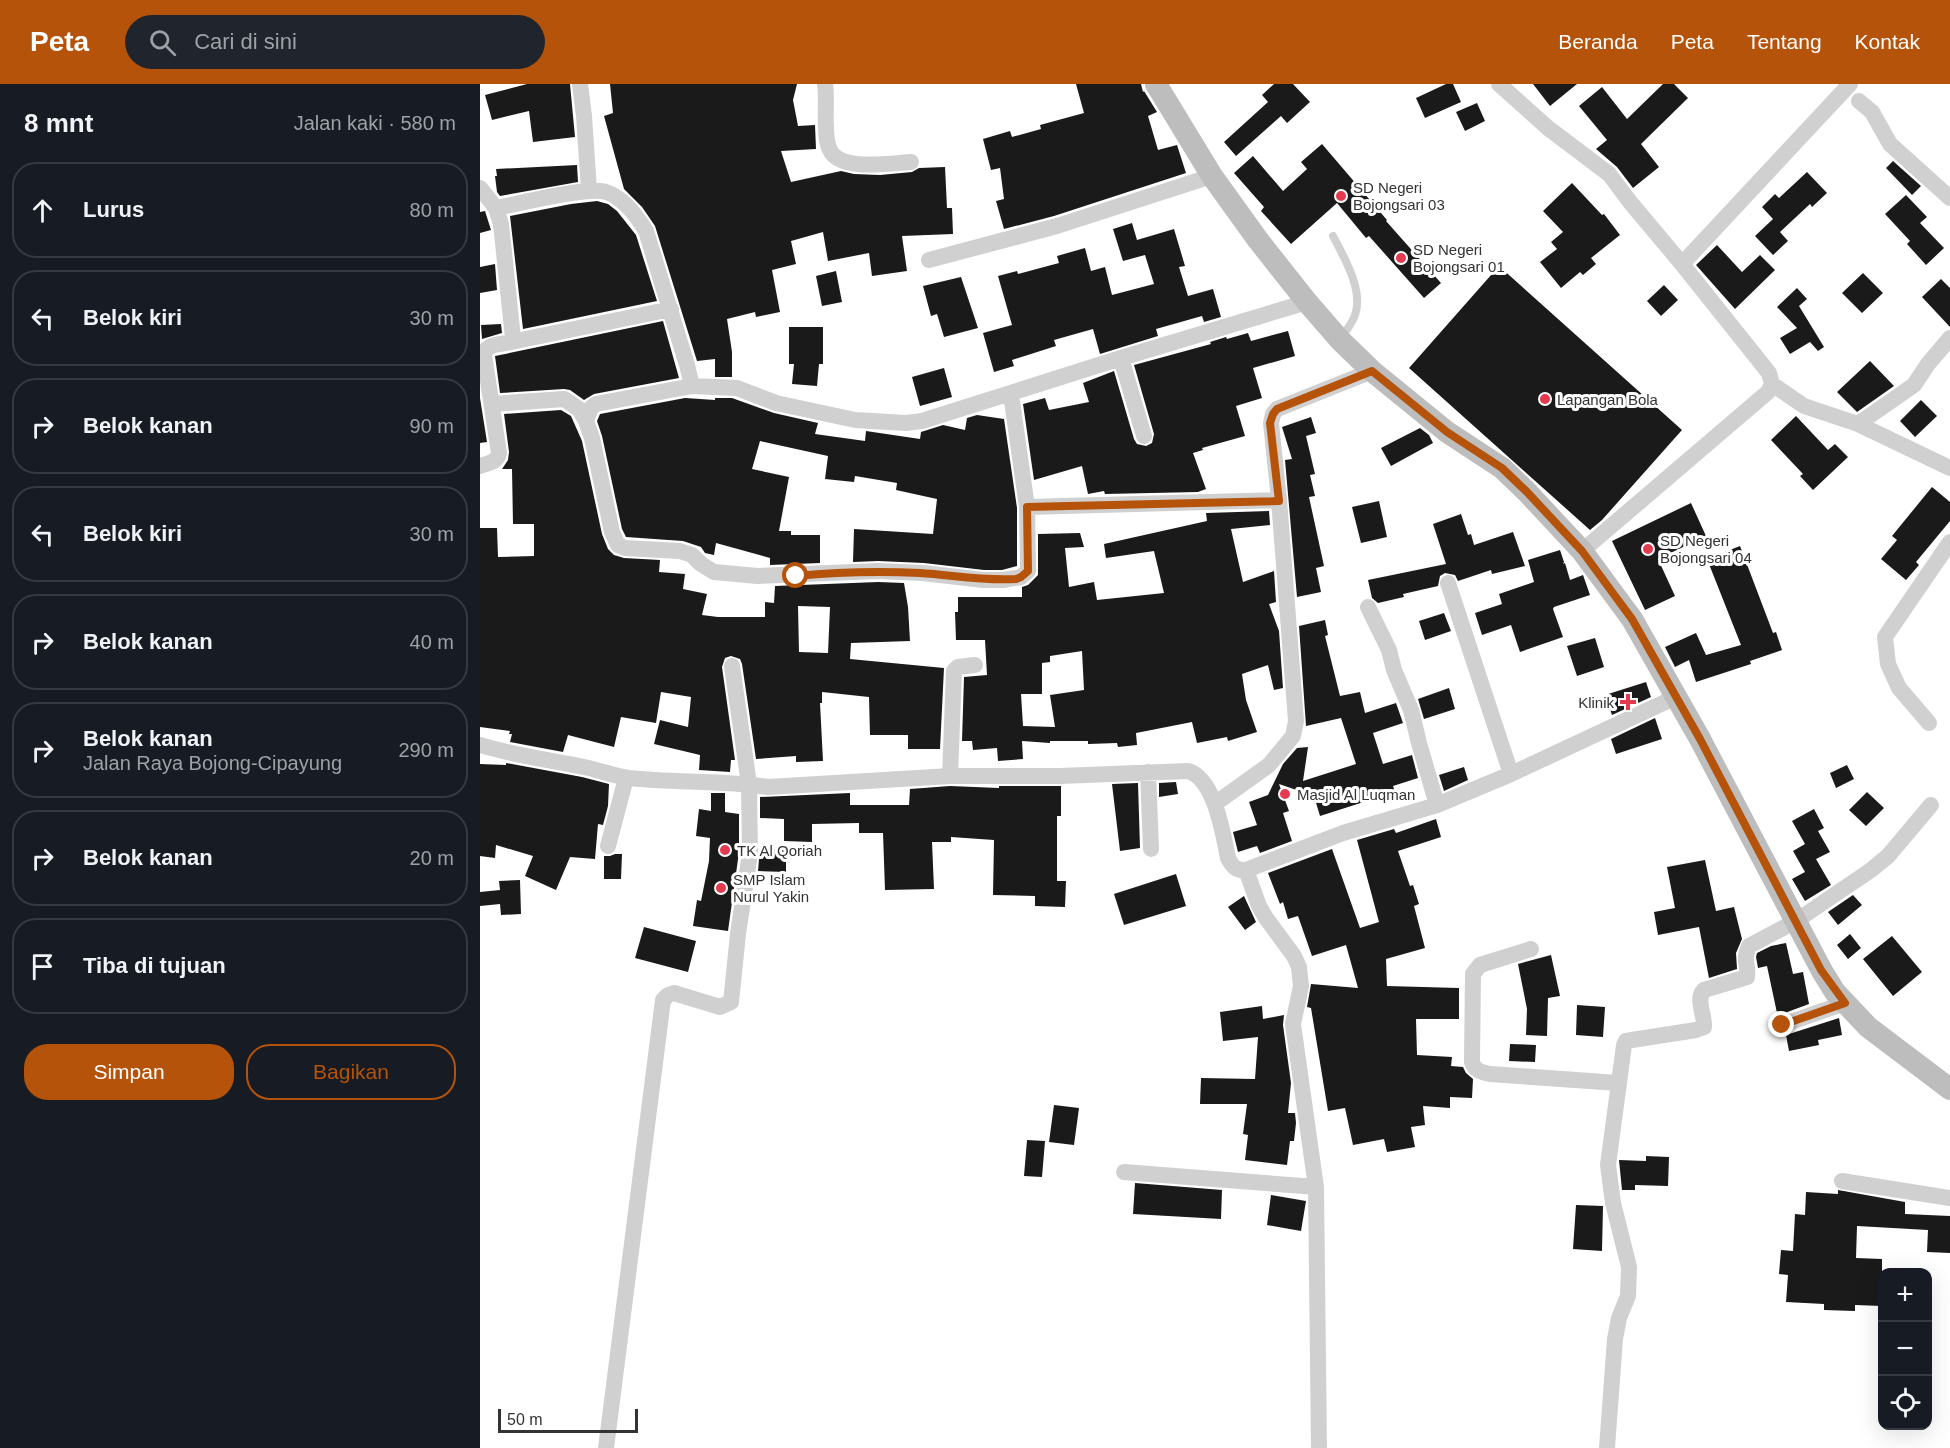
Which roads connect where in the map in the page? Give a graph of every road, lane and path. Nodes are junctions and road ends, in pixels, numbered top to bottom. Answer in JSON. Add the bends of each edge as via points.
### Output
{"nodes":[{"id":1,"x":580,"y":84,"type":"edge"},
{"id":2,"x":825,"y":84,"type":"edge"},
{"id":3,"x":1156,"y":84,"type":"edge"},
{"id":4,"x":1499,"y":84,"type":"edge"},
{"id":5,"x":1850,"y":84,"type":"edge"},
{"id":6,"x":1859,"y":101,"type":"dead end"},
{"id":7,"x":911,"y":162,"type":"dead end"},
{"id":8,"x":1212,"y":176,"type":"junction"},
{"id":9,"x":480,"y":188,"type":"edge"},
{"id":10,"x":589,"y":190,"type":"junction"},
{"id":11,"x":1950,"y":198,"type":"edge"},
{"id":12,"x":495,"y":206,"type":"junction"},
{"id":13,"x":1333,"y":236,"type":"dead end"},
{"id":14,"x":929,"y":261,"type":"dead end"},
{"id":15,"x":1682,"y":264,"type":"junction"},
{"id":16,"x":1307,"y":302,"type":"junction"},
{"id":17,"x":670,"y":309,"type":"junction"},
{"id":18,"x":1950,"y":338,"type":"edge"},
{"id":19,"x":1340,"y":340,"type":"junction"},
{"id":20,"x":511,"y":342,"type":"junction"},
{"id":21,"x":1121,"y":358,"type":"junction"},
{"id":22,"x":1372,"y":371,"type":"junction"},
{"id":23,"x":1772,"y":384,"type":"junction"},
{"id":24,"x":692,"y":386,"type":"junction"},
{"id":25,"x":1011,"y":394,"type":"junction"},
{"id":26,"x":492,"y":404,"type":"junction"},
{"id":27,"x":586,"y":421,"type":"junction"},
{"id":28,"x":1858,"y":424,"type":"junction"},
{"id":29,"x":1144,"y":436,"type":"dead end"},
{"id":30,"x":480,"y":465,"type":"edge"},
{"id":31,"x":1950,"y":468,"type":"edge"},
{"id":32,"x":1279,"y":501,"type":"junction"},
{"id":33,"x":1027,"y":507,"type":"junction"},
{"id":34,"x":1950,"y":542,"type":"edge"},
{"id":35,"x":1582,"y":551,"type":"junction"},
{"id":36,"x":1448,"y":583,"type":"dead end"},
{"id":37,"x":1368,"y":607,"type":"dead end"},
{"id":38,"x":975,"y":665,"type":"dead end"},
{"id":39,"x":732,"y":666,"type":"dead end"},
{"id":40,"x":1676,"y":697,"type":"junction"},
{"id":41,"x":1929,"y":723,"type":"dead end"},
{"id":42,"x":480,"y":745,"type":"edge"},
{"id":43,"x":1148,"y":772,"type":"junction"},
{"id":44,"x":1511,"y":774,"type":"junction"},
{"id":45,"x":950,"y":776,"type":"junction"},
{"id":46,"x":626,"y":778,"type":"junction"},
{"id":47,"x":749,"y":784,"type":"junction"},
{"id":48,"x":1216,"y":804,"type":"junction"},
{"id":49,"x":1437,"y":805,"type":"junction"},
{"id":50,"x":1931,"y":805,"type":"dead end"},
{"id":51,"x":608,"y":846,"type":"dead end"},
{"id":52,"x":1151,"y":849,"type":"dead end"},
{"id":53,"x":1246,"y":870,"type":"junction"},
{"id":54,"x":1796,"y":921,"type":"junction"},
{"id":55,"x":1531,"y":949,"type":"dead end"},
{"id":56,"x":1845,"y":1003,"type":"junction"},
{"id":57,"x":1782,"y":1025,"type":"dead end"},
{"id":58,"x":1946,"y":1079,"type":"edge"},
{"id":59,"x":1618,"y":1083,"type":"junction"},
{"id":60,"x":1124,"y":1172,"type":"dead end"},
{"id":61,"x":1842,"y":1181,"type":"dead end"},
{"id":62,"x":1316,"y":1187,"type":"junction"},
{"id":63,"x":1950,"y":1198,"type":"edge"},
{"id":64,"x":606,"y":1448,"type":"edge"},
{"id":65,"x":1319,"y":1448,"type":"edge"},
{"id":66,"x":1607,"y":1448,"type":"edge"}],
"edges":[{"from":1,"to":10,"type":"street"},
{"from":2,"to":7,"type":"street","via":[[826,126],[832,153],[858,165]]},
{"from":3,"to":8,"type":"street"},
{"from":4,"to":15,"type":"street","via":[[1548,128],[1609,174]]},
{"from":5,"to":15,"type":"street"},
{"from":6,"to":11,"type":"street","via":[[1872,112],[1890,144]]},
{"from":8,"to":14,"type":"street","via":[[1057,226]]},
{"from":8,"to":16,"type":"street"},
{"from":9,"to":12,"type":"street"},
{"from":10,"to":12,"type":"street"},
{"from":10,"to":17,"type":"street","via":[[606,192],[636,216],[646,231]]},
{"from":12,"to":20,"type":"street","via":[[504,243]]},
{"from":13,"to":19,"type":"lane","via":[[1357,296],[1355,314]]},
{"from":15,"to":23,"type":"street","via":[[1769,373]]},
{"from":16,"to":19,"type":"street"},
{"from":16,"to":21,"type":"street"},
{"from":17,"to":20,"type":"street"},
{"from":17,"to":24,"type":"street"},
{"from":18,"to":28,"type":"street","via":[[1914,385]]},
{"from":19,"to":22,"type":"street"},
{"from":20,"to":26,"type":"street","via":[[484,350]]},
{"from":21,"to":25,"type":"street"},
{"from":21,"to":29,"type":"street"},
{"from":22,"to":32,"type":"street","via":[[1273,414],[1270,423]]},
{"from":22,"to":35,"type":"street","via":[[1447,432],[1502,468]]},
{"from":23,"to":28,"type":"street","via":[[1804,406]]},
{"from":23,"to":35,"type":"street","via":[[1768,392]]},
{"from":24,"to":25,"type":"street","via":[[736,388],[776,403],[855,420],[898,423],[922,421]]},
{"from":24,"to":27,"type":"street","via":[[596,404]]},
{"from":25,"to":33,"type":"street"},
{"from":26,"to":27,"type":"street","via":[[564,399],[579,409]]},
{"from":26,"to":30,"type":"street","via":[[498,458]]},
{"from":27,"to":33,"type":"street","via":[[618,545],[680,551],[714,572],[758,576],[878,571],[1016,579],[1028,571]]},
{"from":28,"to":31,"type":"street"},
{"from":32,"to":33,"type":"street"},
{"from":32,"to":48,"type":"street","via":[[1296,721],[1293,736],[1269,765]]},
{"from":34,"to":41,"type":"street","via":[[1885,637],[1888,664],[1899,688]]},
{"from":35,"to":40,"type":"street","via":[[1632,619]]},
{"from":36,"to":44,"type":"street"},
{"from":37,"to":49,"type":"street","via":[[1411,710]]},
{"from":38,"to":45,"type":"street","via":[[954,671]]},
{"from":39,"to":47,"type":"street"},
{"from":40,"to":44,"type":"street"},
{"from":40,"to":54,"type":"street"},
{"from":42,"to":46,"type":"street"},
{"from":43,"to":45,"type":"street"},
{"from":43,"to":48,"type":"street","via":[[1193,772]]},
{"from":43,"to":52,"type":"street"},
{"from":44,"to":49,"type":"street"},
{"from":45,"to":47,"type":"street","via":[[768,787]]},
{"from":46,"to":47,"type":"street"},
{"from":46,"to":51,"type":"street"},
{"from":47,"to":64,"type":"street","via":[[750,853],[730,1002],[720,1007],[674,993],[663,1000]]},
{"from":48,"to":53,"type":"street","via":[[1228,858],[1232,865]]},
{"from":49,"to":53,"type":"street","via":[[1343,833]]},
{"from":50,"to":54,"type":"street","via":[[1888,856]]},
{"from":53,"to":62,"type":"street","via":[[1262,912],[1299,968],[1301,986],[1293,1024]]},
{"from":54,"to":56,"type":"street","via":[[1821,970]]},
{"from":54,"to":59,"type":"street","via":[[1749,946],[1744,959],[1747,977],[1701,993],[1704,1027],[1626,1041]]},
{"from":55,"to":59,"type":"street","via":[[1480,965],[1473,974],[1474,1068],[1490,1074]]},
{"from":56,"to":57,"type":"street"},
{"from":56,"to":58,"type":"street","via":[[1868,1027]]},
{"from":59,"to":66,"type":"street","via":[[1609,1174],[1630,1281],[1615,1339]]},
{"from":60,"to":62,"type":"street"},
{"from":61,"to":63,"type":"street"},
{"from":62,"to":65,"type":"street"}]}
